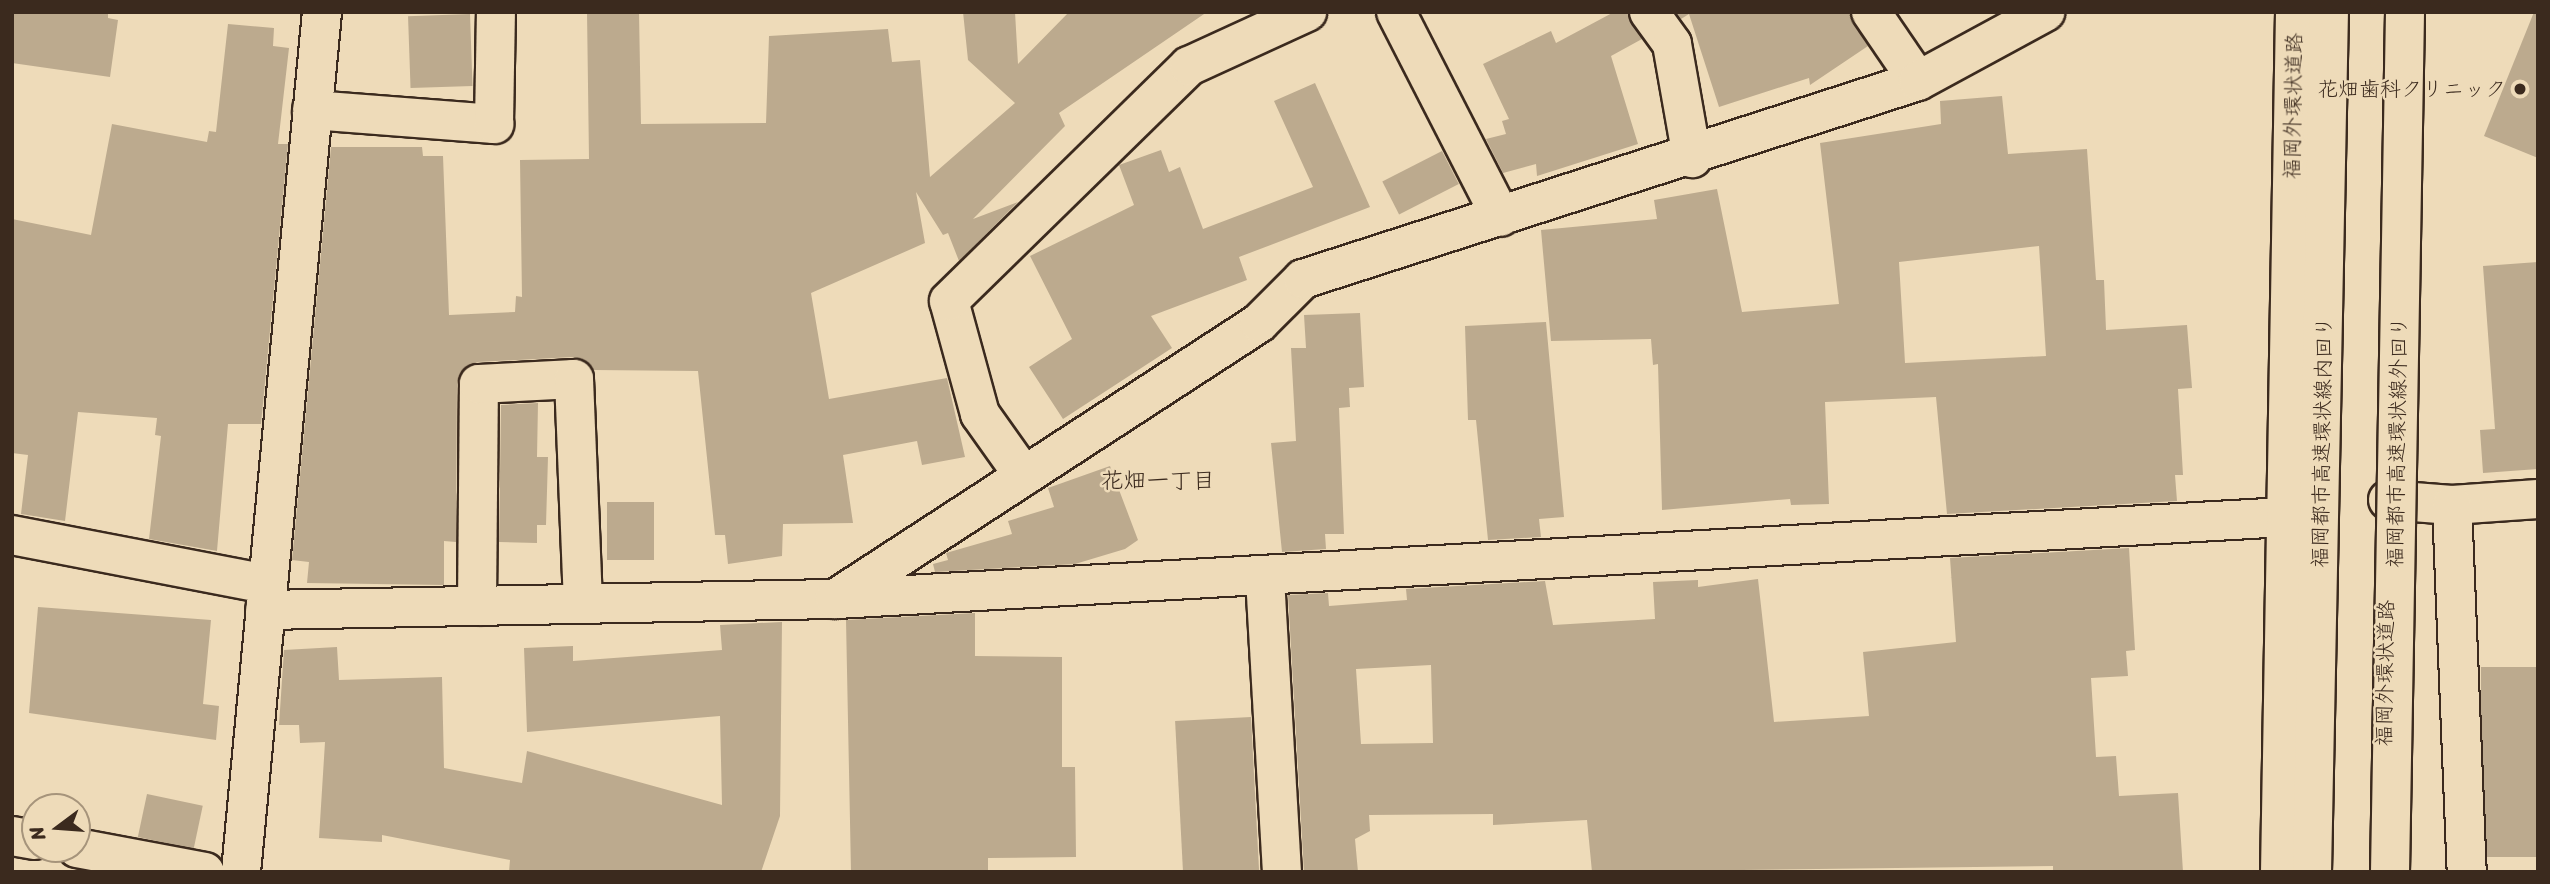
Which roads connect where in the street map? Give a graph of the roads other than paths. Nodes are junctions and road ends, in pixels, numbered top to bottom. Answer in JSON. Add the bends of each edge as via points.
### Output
{"nodes":[{"id":1,"x":322,"y":12,"type":"edge"},
{"id":2,"x":496,"y":12,"type":"edge"},
{"id":3,"x":1307,"y":12,"type":"edge"},
{"id":4,"x":1396,"y":12,"type":"edge"},
{"id":5,"x":1649,"y":12,"type":"edge"},
{"id":6,"x":1871,"y":12,"type":"edge"},
{"id":7,"x":2045,"y":12,"type":"edge"},
{"id":8,"x":2295,"y":12,"type":"edge"},
{"id":9,"x":2329,"y":12,"type":"edge"},
{"id":10,"x":2398,"y":12,"type":"edge"},
{"id":11,"x":2405,"y":12,"type":"edge"},
{"id":12,"x":1918,"y":80,"type":"junction"},
{"id":13,"x":312,"y":110,"type":"junction"},
{"id":14,"x":1692,"y":158,"type":"junction"},
{"id":15,"x":1501,"y":217,"type":"junction"},
{"id":16,"x":1024,"y":476,"type":"junction"},
{"id":17,"x":2538,"y":499,"type":"edge"},
{"id":18,"x":2388,"y":500,"type":"junction"},
{"id":19,"x":2452,"y":505,"type":"junction"},
{"id":20,"x":2285,"y":517,"type":"junction"},
{"id":21,"x":12,"y":535,"type":"edge"},
{"id":22,"x":1265,"y":578,"type":"junction"},
{"id":23,"x":266,"y":597,"type":"junction"},
{"id":24,"x":835,"y":599,"type":"junction"},
{"id":25,"x":583,"y":604,"type":"junction"},
{"id":26,"x":477,"y":606,"type":"junction"},
{"id":27,"x":91,"y":851,"type":"edge"},
{"id":28,"x":205,"y":872,"type":"edge"},
{"id":29,"x":241,"y":872,"type":"edge"},
{"id":30,"x":1282,"y":872,"type":"edge"},
{"id":31,"x":2280,"y":872,"type":"edge"},
{"id":32,"x":2312,"y":872,"type":"edge"},
{"id":33,"x":2382,"y":872,"type":"edge"},
{"id":34,"x":2390,"y":872,"type":"edge"},
{"id":35,"x":2467,"y":872,"type":"edge"}],
"edges":[{"from":1,"to":13,"type":"main road"},
{"from":2,"to":13,"type":"main road","via":[[494,124]]},
{"from":3,"to":16,"type":"main road","via":[[1189,65],[949,301],[980,414]]},
{"from":4,"to":15,"type":"main road"},
{"from":5,"to":14,"type":"main road","via":[[1672,44]]},
{"from":6,"to":12,"type":"main road"},
{"from":7,"to":12,"type":"main road"},
{"from":8,"to":20,"type":"main road","name":"福岡外環状道路"},
{"from":9,"to":32,"type":"main road","name":"福岡都市高速環状線内回り"},
{"from":10,"to":18,"type":"main road","name":"福岡外環状道路"},
{"from":11,"to":34,"type":"main road","name":"福岡都市高速環状線外回り","bridge":true},
{"from":12,"to":14,"type":"main road"},
{"from":13,"to":23,"type":"main road"},
{"from":14,"to":15,"type":"main road"},
{"from":15,"to":16,"type":"main road","via":[[1303,279],[1259,323]]},
{"from":16,"to":24,"type":"main road"},
{"from":17,"to":19,"type":"main road"},
{"from":18,"to":19,"type":"main road"},
{"from":18,"to":33,"type":"main road","name":"福岡外環状道路"},
{"from":19,"to":35,"type":"main road"},
{"from":20,"to":22,"type":"main road"},
{"from":20,"to":31,"type":"main road","name":"福岡外環状道路"},
{"from":21,"to":23,"type":"main road"},
{"from":22,"to":24,"type":"main road"},
{"from":22,"to":30,"type":"main road"},
{"from":23,"to":26,"type":"main road"},
{"from":23,"to":29,"type":"main road"},
{"from":24,"to":25,"type":"main road"},
{"from":25,"to":26,"type":"main road"},
{"from":25,"to":26,"type":"main road","via":[[574,379],[478,384]]},
{"from":27,"to":28,"type":"main road"}]}
